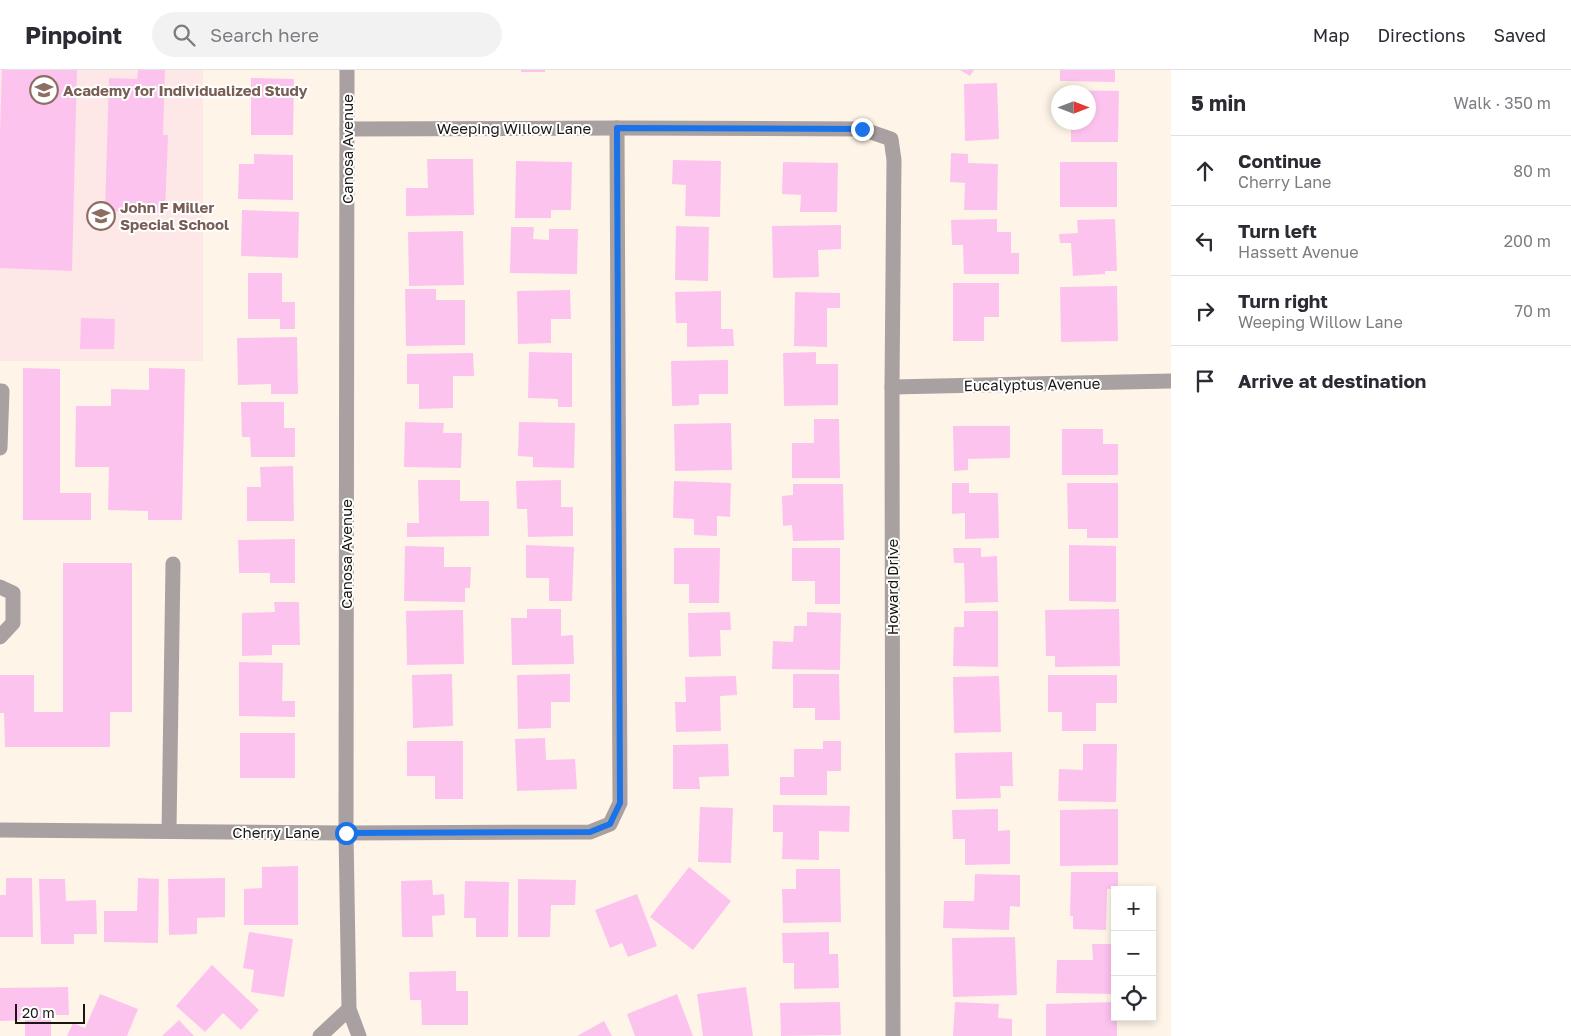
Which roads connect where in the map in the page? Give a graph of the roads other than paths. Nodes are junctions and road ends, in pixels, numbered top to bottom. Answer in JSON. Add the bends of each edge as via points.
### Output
{"nodes":[{"id":1,"x":347,"y":70,"type":"edge"},
{"id":2,"x":617,"y":128,"type":"junction"},
{"id":3,"x":347,"y":129,"type":"junction"},
{"id":4,"x":890,"y":139,"type":"joint"},
{"id":5,"x":1171,"y":381,"type":"edge"},
{"id":6,"x":892,"y":387,"type":"junction"},
{"id":7,"x":0,"y":391,"type":"edge"},
{"id":8,"x":0,"y":448,"type":"edge"},
{"id":9,"x":173,"y":564,"type":"dead end"},
{"id":10,"x":0,"y":587,"type":"edge"},
{"id":11,"x":0,"y":637,"type":"edge"},
{"id":12,"x":0,"y":830,"type":"edge"},
{"id":13,"x":169,"y":832,"type":"junction"},
{"id":14,"x":346,"y":833,"type":"junction"},
{"id":15,"x":349,"y":1009,"type":"junction"},
{"id":16,"x":320,"y":1036,"type":"edge"},
{"id":17,"x":360,"y":1036,"type":"edge"},
{"id":18,"x":894,"y":1036,"type":"edge"}],
"edges":[{"from":1,"to":3,"type":"street","name":"Canosa Avenue"},
{"from":2,"to":3,"type":"street","name":"Weeping Willow Lane"},
{"from":2,"to":4,"type":"street","name":"Weeping Willow Lane","via":[[862,129]]},
{"from":2,"to":14,"type":"street","name":"Cherry Lane","via":[[620,803],[610,824],[590,832]]},
{"from":3,"to":14,"type":"street","name":"Canosa Avenue"},
{"from":4,"to":6,"type":"street","name":"Howard Drive","via":[[894,160]]},
{"from":5,"to":6,"type":"street","name":"Eucalyptus Avenue"},
{"from":6,"to":18,"type":"street","name":"Howard Drive"},
{"from":7,"to":8,"type":"street"},
{"from":9,"to":13,"type":"street"},
{"from":10,"to":11,"type":"street","via":[[13,593],[12,623]]},
{"from":12,"to":13,"type":"street","name":"Cherry Lane"},
{"from":13,"to":14,"type":"street","name":"Cherry Lane"},
{"from":14,"to":15,"type":"street","name":"Canosa Avenue"},
{"from":15,"to":16,"type":"street"},
{"from":15,"to":17,"type":"street","name":"Canosa Avenue"}]}
